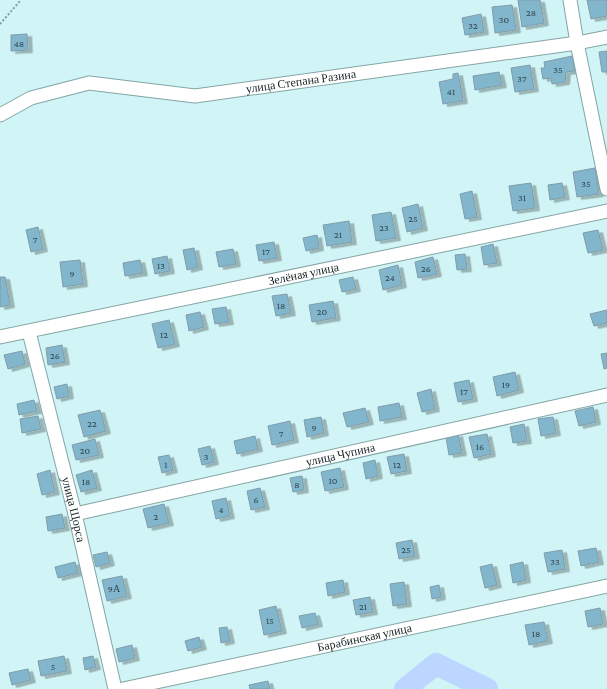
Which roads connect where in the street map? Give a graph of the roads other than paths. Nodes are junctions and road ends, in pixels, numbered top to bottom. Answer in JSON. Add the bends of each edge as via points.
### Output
{"nodes":[{"id":1,"x":570,"y":0,"type":"edge"},
{"id":2,"x":607,"y":37,"type":"edge"},
{"id":3,"x":577,"y":43,"type":"junction"},
{"id":4,"x":0,"y":115,"type":"edge"},
{"id":5,"x":607,"y":189,"type":"edge"},
{"id":6,"x":607,"y":211,"type":"edge"},
{"id":7,"x":29,"y":332,"type":"junction"},
{"id":8,"x":0,"y":337,"type":"edge"},
{"id":9,"x":607,"y":395,"type":"edge"},
{"id":10,"x":75,"y":514,"type":"junction"},
{"id":11,"x":607,"y":586,"type":"edge"},
{"id":12,"x":115,"y":689,"type":"edge"},
{"id":13,"x":123,"y":689,"type":"edge"}],
"edges":[{"from":1,"to":3,"type":"street"},
{"from":2,"to":3,"type":"street","name":"улица Степана Разина"},
{"from":3,"to":4,"type":"street","name":"улица Степана Разина","via":[[196,96],[89,83],[30,98]]},
{"from":3,"to":5,"type":"street"},
{"from":6,"to":7,"type":"street","name":"Зелёная улица"},
{"from":7,"to":8,"type":"street","name":"Зелёная улица"},
{"from":7,"to":10,"type":"street","name":"улица Щорса"},
{"from":9,"to":10,"type":"street","name":"улица Чупина"},
{"from":10,"to":12,"type":"street","name":"улица Щорса"},
{"from":11,"to":13,"type":"street","name":"Барабинская улица"}]}
